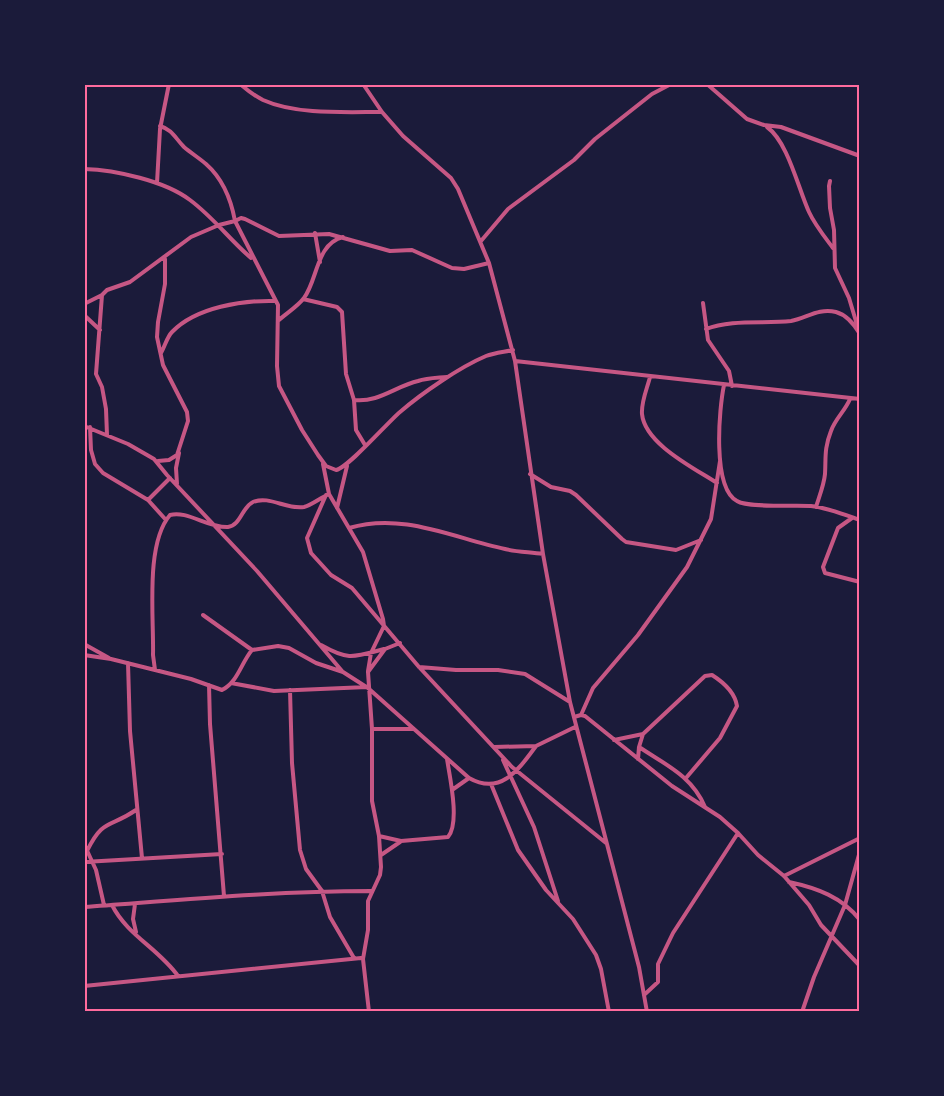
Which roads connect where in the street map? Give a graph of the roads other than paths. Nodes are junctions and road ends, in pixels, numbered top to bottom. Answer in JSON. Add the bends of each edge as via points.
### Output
{"nodes":[{"id":1,"x":169,"y":84,"type":"edge"},
{"id":2,"x":240,"y":84,"type":"edge"},
{"id":3,"x":363,"y":84,"type":"edge"},
{"id":4,"x":671,"y":84,"type":"edge"},
{"id":5,"x":708,"y":84,"type":"edge"},
{"id":6,"x":382,"y":112,"type":"junction"},
{"id":7,"x":764,"y":125,"type":"junction"},
{"id":8,"x":160,"y":126,"type":"junction"},
{"id":9,"x":860,"y":156,"type":"edge"},
{"id":10,"x":84,"y":169,"type":"edge"},
{"id":11,"x":830,"y":181,"type":"dead end"},
{"id":12,"x":157,"y":183,"type":"junction"},
{"id":13,"x":235,"y":221,"type":"junction"},
{"id":14,"x":219,"y":225,"type":"junction"},
{"id":15,"x":315,"y":233,"type":"junction"},
{"id":16,"x":345,"y":237,"type":"junction"},
{"id":17,"x":481,"y":242,"type":"junction"},
{"id":18,"x":833,"y":248,"type":"junction"},
{"id":19,"x":165,"y":258,"type":"junction"},
{"id":20,"x":254,"y":261,"type":"junction"},
{"id":21,"x":320,"y":262,"type":"junction"},
{"id":22,"x":489,"y":263,"type":"junction"},
{"id":23,"x":102,"y":295,"type":"junction"},
{"id":24,"x":303,"y":299,"type":"junction"},
{"id":25,"x":276,"y":301,"type":"junction"},
{"id":26,"x":703,"y":303,"type":"dead end"},
{"id":27,"x":84,"y":304,"type":"edge"},
{"id":28,"x":84,"y":315,"type":"edge"},
{"id":29,"x":278,"y":321,"type":"junction"},
{"id":30,"x":706,"y":329,"type":"junction"},
{"id":31,"x":100,"y":330,"type":"junction"},
{"id":32,"x":860,"y":333,"type":"edge"},
{"id":33,"x":513,"y":350,"type":"junction"},
{"id":34,"x":160,"y":353,"type":"junction"},
{"id":35,"x":515,"y":361,"type":"junction"},
{"id":36,"x":450,"y":377,"type":"junction"},
{"id":37,"x":650,"y":377,"type":"junction"},
{"id":38,"x":724,"y":385,"type":"junction"},
{"id":39,"x":732,"y":386,"type":"junction"},
{"id":40,"x":850,"y":399,"type":"junction"},
{"id":41,"x":860,"y":399,"type":"edge"},
{"id":42,"x":354,"y":400,"type":"junction"},
{"id":43,"x":84,"y":426,"type":"edge"},
{"id":44,"x":90,"y":427,"type":"junction"},
{"id":45,"x":107,"y":436,"type":"junction"},
{"id":46,"x":365,"y":445,"type":"junction"},
{"id":47,"x":179,"y":452,"type":"junction"},
{"id":48,"x":158,"y":461,"type":"junction"},
{"id":49,"x":322,"y":461,"type":"junction"},
{"id":50,"x":720,"y":461,"type":"junction"},
{"id":51,"x":347,"y":465,"type":"junction"},
{"id":52,"x":530,"y":474,"type":"junction"},
{"id":53,"x":170,"y":478,"type":"junction"},
{"id":54,"x":717,"y":483,"type":"junction"},
{"id":55,"x":177,"y":486,"type":"junction"},
{"id":56,"x":327,"y":495,"type":"junction"},
{"id":57,"x":148,"y":500,"type":"junction"},
{"id":58,"x":816,"y":507,"type":"junction"},
{"id":59,"x":337,"y":509,"type":"junction"},
{"id":60,"x":853,"y":517,"type":"junction"},
{"id":61,"x":166,"y":520,"type":"junction"},
{"id":62,"x":860,"y":520,"type":"edge"},
{"id":63,"x":216,"y":527,"type":"junction"},
{"id":64,"x":349,"y":528,"type":"junction"},
{"id":65,"x":702,"y":539,"type":"junction"},
{"id":66,"x":543,"y":554,"type":"junction"},
{"id":67,"x":860,"y":582,"type":"edge"},
{"id":68,"x":203,"y":615,"type":"dead end"},
{"id":69,"x":384,"y":627,"type":"junction"},
{"id":70,"x":317,"y":642,"type":"junction"},
{"id":71,"x":400,"y":643,"type":"junction"},
{"id":72,"x":84,"y":644,"type":"edge"},
{"id":73,"x":385,"y":649,"type":"junction"},
{"id":74,"x":252,"y":650,"type":"junction"},
{"id":75,"x":371,"y":653,"type":"junction"},
{"id":76,"x":84,"y":655,"type":"edge"},
{"id":77,"x":111,"y":659,"type":"junction"},
{"id":78,"x":128,"y":663,"type":"junction"},
{"id":79,"x":419,"y":667,"type":"junction"},
{"id":80,"x":155,"y":670,"type":"junction"},
{"id":81,"x":343,"y":672,"type":"junction"},
{"id":82,"x":368,"y":672,"type":"junction"},
{"id":83,"x":230,"y":683,"type":"junction"},
{"id":84,"x":209,"y":685,"type":"junction"},
{"id":85,"x":368,"y":687,"type":"junction"},
{"id":86,"x":290,"y":690,"type":"junction"},
{"id":87,"x":570,"y":702,"type":"junction"},
{"id":88,"x":581,"y":715,"type":"junction"},
{"id":89,"x":573,"y":717,"type":"junction"},
{"id":90,"x":575,"y":727,"type":"junction"},
{"id":91,"x":372,"y":729,"type":"junction"},
{"id":92,"x":415,"y":729,"type":"junction"},
{"id":93,"x":643,"y":734,"type":"junction"},
{"id":94,"x":613,"y":741,"type":"junction"},
{"id":95,"x":536,"y":746,"type":"junction"},
{"id":96,"x":493,"y":747,"type":"junction"},
{"id":97,"x":639,"y":747,"type":"junction"},
{"id":98,"x":502,"y":756,"type":"junction"},
{"id":99,"x":447,"y":759,"type":"junction"},
{"id":100,"x":638,"y":760,"type":"junction"},
{"id":101,"x":517,"y":771,"type":"junction"},
{"id":102,"x":509,"y":776,"type":"junction"},
{"id":103,"x":469,"y":778,"type":"junction"},
{"id":104,"x":686,"y":778,"type":"junction"},
{"id":105,"x":491,"y":784,"type":"junction"},
{"id":106,"x":452,"y":790,"type":"junction"},
{"id":107,"x":705,"y":807,"type":"junction"},
{"id":108,"x":137,"y":809,"type":"junction"},
{"id":109,"x":738,"y":833,"type":"junction"},
{"id":110,"x":379,"y":836,"type":"junction"},
{"id":111,"x":860,"y":838,"type":"edge"},
{"id":112,"x":401,"y":842,"type":"junction"},
{"id":113,"x":606,"y":843,"type":"junction"},
{"id":114,"x":84,"y":844,"type":"edge"},
{"id":115,"x":87,"y":851,"type":"junction"},
{"id":116,"x":860,"y":851,"type":"edge"},
{"id":117,"x":222,"y":854,"type":"junction"},
{"id":118,"x":381,"y":856,"type":"junction"},
{"id":119,"x":142,"y":858,"type":"junction"},
{"id":120,"x":84,"y":862,"type":"edge"},
{"id":121,"x":91,"y":862,"type":"junction"},
{"id":122,"x":784,"y":876,"type":"junction"},
{"id":123,"x":789,"y":882,"type":"junction"},
{"id":124,"x":322,"y":891,"type":"junction"},
{"id":125,"x":372,"y":891,"type":"junction"},
{"id":126,"x":224,"y":896,"type":"junction"},
{"id":127,"x":558,"y":902,"type":"junction"},
{"id":128,"x":135,"y":904,"type":"junction"},
{"id":129,"x":104,"y":905,"type":"junction"},
{"id":130,"x":112,"y":905,"type":"junction"},
{"id":131,"x":845,"y":905,"type":"junction"},
{"id":132,"x":84,"y":907,"type":"edge"},
{"id":133,"x":860,"y":920,"type":"edge"},
{"id":134,"x":137,"y":935,"type":"junction"},
{"id":135,"x":831,"y":935,"type":"junction"},
{"id":136,"x":354,"y":958,"type":"junction"},
{"id":137,"x":363,"y":959,"type":"junction"},
{"id":138,"x":860,"y":966,"type":"edge"},
{"id":139,"x":178,"y":976,"type":"junction"},
{"id":140,"x":84,"y":986,"type":"edge"},
{"id":141,"x":644,"y":995,"type":"junction"},
{"id":142,"x":369,"y":1012,"type":"edge"},
{"id":143,"x":609,"y":1012,"type":"edge"},
{"id":144,"x":647,"y":1012,"type":"edge"},
{"id":145,"x":802,"y":1012,"type":"edge"}],
"edges":[{"from":1,"to":8,"type":"street"},
{"from":2,"to":6,"type":"street","via":[[276,105],[314,111]]},
{"from":3,"to":6,"type":"street"},
{"from":4,"to":17,"type":"street","via":[[652,94],[508,209]]},
{"from":5,"to":7,"type":"street","via":[[742,116]]},
{"from":6,"to":17,"type":"street","via":[[451,178]]},
{"from":7,"to":9,"type":"street","via":[[781,127]]},
{"from":7,"to":18,"type":"street","via":[[777,136],[808,211]]},
{"from":8,"to":12,"type":"street"},
{"from":8,"to":13,"type":"street","via":[[172,131],[219,178],[228,193]]},
{"from":10,"to":12,"type":"street"},
{"from":11,"to":18,"type":"street"},
{"from":12,"to":14,"type":"street","via":[[191,201]]},
{"from":13,"to":14,"type":"street"},
{"from":13,"to":15,"type":"street","via":[[245,219],[279,236]]},
{"from":13,"to":20,"type":"street"},
{"from":14,"to":19,"type":"street","via":[[191,237]]},
{"from":14,"to":20,"type":"street"},
{"from":15,"to":16,"type":"street"},
{"from":15,"to":21,"type":"street"},
{"from":16,"to":21,"type":"street","via":[[325,248]]},
{"from":16,"to":22,"type":"street","via":[[390,251],[412,250],[452,268]]},
{"from":17,"to":22,"type":"street"},
{"from":18,"to":32,"type":"street","via":[[835,268]]},
{"from":19,"to":23,"type":"street"},
{"from":19,"to":34,"type":"street","via":[[157,337]]},
{"from":20,"to":25,"type":"street"},
{"from":21,"to":24,"type":"street"},
{"from":22,"to":33,"type":"street"},
{"from":23,"to":27,"type":"street"},
{"from":23,"to":31,"type":"street"},
{"from":24,"to":29,"type":"street"},
{"from":24,"to":42,"type":"street","via":[[337,307],[342,312],[346,374]]},
{"from":25,"to":29,"type":"street"},
{"from":25,"to":34,"type":"street","via":[[239,302],[191,319],[169,335]]},
{"from":26,"to":30,"type":"street"},
{"from":28,"to":31,"type":"street"},
{"from":29,"to":49,"type":"street","via":[[279,386]]},
{"from":30,"to":32,"type":"street","via":[[751,321],[794,320],[828,311],[840,313]]},
{"from":30,"to":39,"type":"street","via":[[708,340],[729,371]]},
{"from":31,"to":45,"type":"street","via":[[96,374],[106,409]]},
{"from":33,"to":35,"type":"street"},
{"from":33,"to":36,"type":"street","via":[[487,356]]},
{"from":34,"to":47,"type":"street","via":[[188,416]]},
{"from":35,"to":37,"type":"street"},
{"from":35,"to":52,"type":"street"},
{"from":36,"to":42,"type":"street","via":[[418,381],[374,398]]},
{"from":36,"to":46,"type":"street","via":[[401,411]]},
{"from":37,"to":38,"type":"street"},
{"from":37,"to":54,"type":"street","via":[[642,412],[648,430],[665,449]]},
{"from":38,"to":39,"type":"street"},
{"from":38,"to":50,"type":"street"},
{"from":39,"to":40,"type":"street"},
{"from":40,"to":41,"type":"street"},
{"from":40,"to":58,"type":"street","via":[[831,430]]},
{"from":42,"to":46,"type":"street","via":[[356,430]]},
{"from":43,"to":44,"type":"street"},
{"from":44,"to":45,"type":"street"},
{"from":44,"to":57,"type":"street","via":[[95,464]]},
{"from":45,"to":48,"type":"street"},
{"from":46,"to":51,"type":"street"},
{"from":47,"to":48,"type":"street","via":[[172,459]]},
{"from":47,"to":55,"type":"street"},
{"from":48,"to":53,"type":"street"},
{"from":49,"to":51,"type":"street","via":[[329,469]]},
{"from":49,"to":56,"type":"street"},
{"from":50,"to":54,"type":"street"},
{"from":50,"to":58,"type":"street","via":[[723,481],[738,502]]},
{"from":51,"to":59,"type":"street"},
{"from":52,"to":65,"type":"street","via":[[551,488],[576,495],[627,542],[676,550]]},
{"from":52,"to":66,"type":"street"},
{"from":53,"to":55,"type":"street"},
{"from":53,"to":57,"type":"street"},
{"from":54,"to":65,"type":"street","via":[[711,519]]},
{"from":55,"to":63,"type":"street"},
{"from":56,"to":59,"type":"street"},
{"from":56,"to":63,"type":"street","via":[[304,507],[254,501],[236,524]]},
{"from":56,"to":69,"type":"street","via":[[308,538],[311,553],[352,588]]},
{"from":57,"to":61,"type":"street"},
{"from":58,"to":60,"type":"street"},
{"from":59,"to":64,"type":"street"},
{"from":60,"to":62,"type":"street"},
{"from":60,"to":67,"type":"street","via":[[838,528],[823,567],[825,573]]},
{"from":61,"to":63,"type":"street","via":[[170,515],[183,515]]},
{"from":61,"to":80,"type":"street","via":[[154,557]]},
{"from":63,"to":70,"type":"street"},
{"from":64,"to":66,"type":"street","via":[[366,523],[396,523],[507,550]]},
{"from":64,"to":69,"type":"street","via":[[363,552]]},
{"from":65,"to":88,"type":"street","via":[[687,567],[638,635],[593,688]]},
{"from":66,"to":87,"type":"street"},
{"from":68,"to":74,"type":"street"},
{"from":69,"to":71,"type":"street"},
{"from":69,"to":75,"type":"street"},
{"from":70,"to":75,"type":"street","via":[[344,656]]},
{"from":70,"to":81,"type":"street"},
{"from":71,"to":73,"type":"street"},
{"from":71,"to":79,"type":"street"},
{"from":72,"to":77,"type":"street"},
{"from":73,"to":75,"type":"street"},
{"from":73,"to":82,"type":"street"},
{"from":74,"to":81,"type":"street","via":[[289,648]]},
{"from":74,"to":83,"type":"street"},
{"from":75,"to":82,"type":"street"},
{"from":76,"to":77,"type":"street"},
{"from":77,"to":78,"type":"street"},
{"from":78,"to":80,"type":"street"},
{"from":78,"to":108,"type":"street"},
{"from":79,"to":87,"type":"street","via":[[525,674]]},
{"from":79,"to":96,"type":"street"},
{"from":80,"to":84,"type":"street"},
{"from":81,"to":85,"type":"street"},
{"from":82,"to":85,"type":"street"},
{"from":83,"to":84,"type":"street","via":[[222,690]]},
{"from":83,"to":86,"type":"street"},
{"from":84,"to":117,"type":"street"},
{"from":85,"to":86,"type":"street"},
{"from":85,"to":91,"type":"street"},
{"from":85,"to":92,"type":"street"},
{"from":86,"to":124,"type":"street","via":[[300,850],[306,869]]},
{"from":87,"to":89,"type":"street"},
{"from":88,"to":89,"type":"street"},
{"from":88,"to":94,"type":"street"},
{"from":89,"to":90,"type":"street"},
{"from":90,"to":95,"type":"street"},
{"from":90,"to":113,"type":"street"},
{"from":91,"to":92,"type":"street"},
{"from":91,"to":110,"type":"street","via":[[372,801]]},
{"from":92,"to":99,"type":"street"},
{"from":93,"to":94,"type":"street"},
{"from":93,"to":97,"type":"street"},
{"from":93,"to":104,"type":"street","via":[[708,675],[729,690],[737,701],[735,711],[720,738]]},
{"from":94,"to":100,"type":"street"},
{"from":95,"to":96,"type":"street"},
{"from":95,"to":101,"type":"street"},
{"from":96,"to":98,"type":"street"},
{"from":97,"to":100,"type":"street"},
{"from":97,"to":104,"type":"street"},
{"from":98,"to":101,"type":"street"},
{"from":98,"to":102,"type":"street"},
{"from":99,"to":103,"type":"street"},
{"from":99,"to":106,"type":"street"},
{"from":100,"to":107,"type":"street"},
{"from":101,"to":102,"type":"street"},
{"from":101,"to":113,"type":"street"},
{"from":102,"to":105,"type":"street"},
{"from":102,"to":127,"type":"street","via":[[534,827]]},
{"from":103,"to":105,"type":"street"},
{"from":103,"to":106,"type":"street"},
{"from":104,"to":107,"type":"street"},
{"from":105,"to":127,"type":"street","via":[[518,850]]},
{"from":106,"to":112,"type":"street","via":[[453,824],[448,837]]},
{"from":107,"to":109,"type":"street"},
{"from":108,"to":115,"type":"street","via":[[102,826]]},
{"from":108,"to":119,"type":"street"},
{"from":109,"to":122,"type":"street"},
{"from":109,"to":141,"type":"street","via":[[673,933],[658,964],[658,982]]},
{"from":110,"to":112,"type":"street"},
{"from":110,"to":118,"type":"street"},
{"from":111,"to":122,"type":"street"},
{"from":112,"to":118,"type":"street"},
{"from":113,"to":141,"type":"street"},
{"from":114,"to":115,"type":"street"},
{"from":115,"to":121,"type":"street"},
{"from":116,"to":131,"type":"street"},
{"from":117,"to":119,"type":"street"},
{"from":117,"to":126,"type":"street"},
{"from":118,"to":125,"type":"street","via":[[380,875]]},
{"from":119,"to":121,"type":"street"},
{"from":120,"to":121,"type":"street"},
{"from":121,"to":129,"type":"street"},
{"from":122,"to":123,"type":"street"},
{"from":123,"to":131,"type":"street","via":[[816,888]]},
{"from":123,"to":135,"type":"street"},
{"from":124,"to":125,"type":"street"},
{"from":124,"to":126,"type":"street"},
{"from":124,"to":136,"type":"street","via":[[330,917]]},
{"from":125,"to":137,"type":"street"},
{"from":126,"to":128,"type":"street"},
{"from":127,"to":143,"type":"street","via":[[596,955]]},
{"from":128,"to":130,"type":"street"},
{"from":128,"to":134,"type":"street"},
{"from":129,"to":130,"type":"street"},
{"from":129,"to":132,"type":"street"},
{"from":130,"to":134,"type":"street","via":[[126,927]]},
{"from":131,"to":133,"type":"street"},
{"from":131,"to":135,"type":"street"},
{"from":134,"to":139,"type":"street"},
{"from":135,"to":138,"type":"street"},
{"from":135,"to":145,"type":"street"},
{"from":136,"to":137,"type":"street"},
{"from":136,"to":139,"type":"street"},
{"from":137,"to":142,"type":"street"},
{"from":139,"to":140,"type":"street"},
{"from":141,"to":144,"type":"street"}]}
